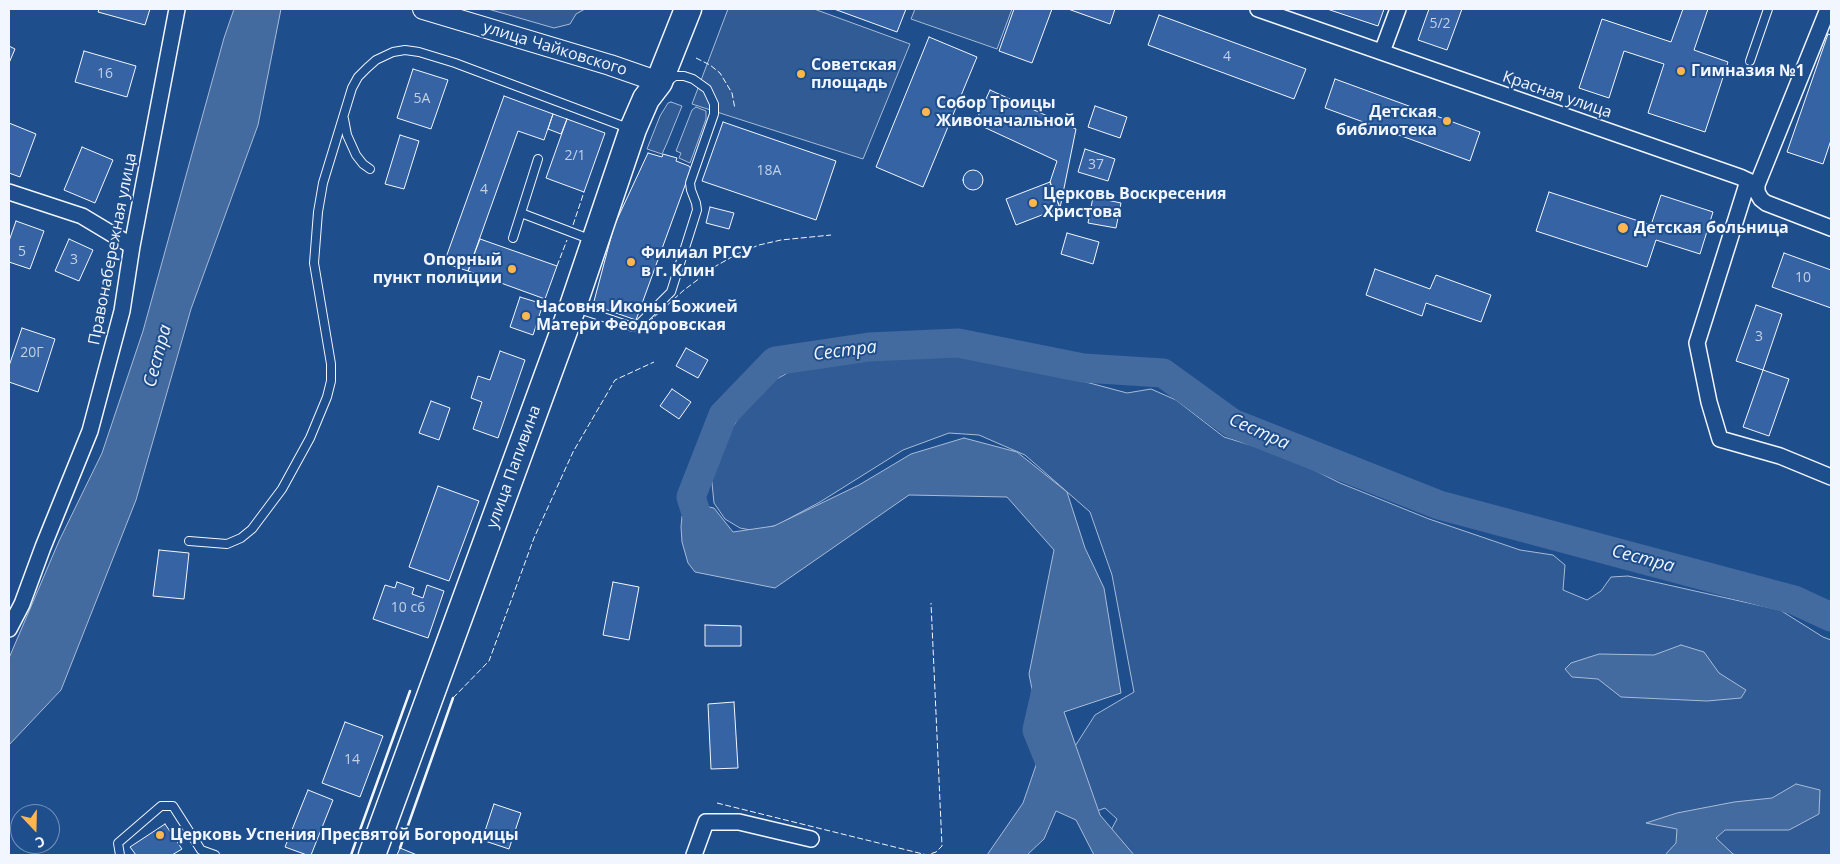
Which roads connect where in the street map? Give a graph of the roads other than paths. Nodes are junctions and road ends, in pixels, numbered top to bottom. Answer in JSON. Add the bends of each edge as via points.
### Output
{"nodes":[{"id":1,"x":177,"y":9,"type":"edge"},
{"id":2,"x":423,"y":9,"type":"edge"},
{"id":3,"x":688,"y":9,"type":"edge"},
{"id":4,"x":1258,"y":9,"type":"edge"},
{"id":5,"x":1398,"y":9,"type":"edge"},
{"id":6,"x":1768,"y":9,"type":"edge"},
{"id":7,"x":1828,"y":9,"type":"edge"},
{"id":8,"x":1274,"y":11,"type":"edge"},
{"id":9,"x":1382,"y":52,"type":"junction"},
{"id":10,"x":1750,"y":61,"type":"dead end"},
{"id":11,"x":659,"y":82,"type":"junction"},
{"id":12,"x":344,"y":113,"type":"junction"},
{"id":13,"x":632,"y":129,"type":"junction"},
{"id":14,"x":538,"y":159,"type":"dead end"},
{"id":15,"x":370,"y":169,"type":"dead end"},
{"id":16,"x":1752,"y":183,"type":"junction"},
{"id":17,"x":9,"y":192,"type":"edge"},
{"id":18,"x":521,"y":213,"type":"junction"},
{"id":19,"x":1831,"y":228,"type":"edge"},
{"id":20,"x":513,"y":238,"type":"dead end"},
{"id":21,"x":593,"y":241,"type":"junction"},
{"id":22,"x":132,"y":246,"type":"junction"},
{"id":23,"x":573,"y":306,"type":"junction"},
{"id":24,"x":1831,"y":477,"type":"edge"},
{"id":25,"x":189,"y":541,"type":"dead end"},
{"id":26,"x":9,"y":630,"type":"edge"},
{"id":27,"x":812,"y":840,"type":"dead end"},
{"id":28,"x":201,"y":850,"type":"junction"},
{"id":29,"x":120,"y":855,"type":"edge"},
{"id":30,"x":193,"y":855,"type":"edge"},
{"id":31,"x":215,"y":855,"type":"edge"},
{"id":32,"x":372,"y":855,"type":"edge"},
{"id":33,"x":694,"y":855,"type":"edge"}],
"edges":[{"from":1,"to":22,"type":"street","name":"Правонабережная улица"},
{"from":2,"to":11,"type":"street","name":"улица Чайковского"},
{"from":3,"to":11,"type":"highway","name":"улица Папивина"},
{"from":4,"to":8,"type":"street","name":"Красная улица"},
{"from":5,"to":9,"type":"street"},
{"from":6,"to":10,"type":"lane"},
{"from":7,"to":16,"type":"street"},
{"from":8,"to":9,"type":"street","name":"Красная улица"},
{"from":9,"to":16,"type":"street","name":"Красная улица"},
{"from":11,"to":13,"type":"highway","name":"улица Папивина","via":[[646,99]]},
{"from":11,"to":23,"type":"lane","via":[[675,76],[693,79],[707,89],[714,104],[714,114],[690,183],[697,210],[675,282],[664,300],[633,328]]},
{"from":12,"to":13,"type":"lane","via":[[358,77],[384,56],[405,50],[448,60]]},
{"from":12,"to":15,"type":"lane","via":[[352,145],[363,164]]},
{"from":12,"to":25,"type":"lane","via":[[323,183],[315,244],[315,269],[331,364],[327,397],[310,438],[282,489],[252,529],[227,544]]},
{"from":13,"to":21,"type":"highway","name":"улица Папивина"},
{"from":14,"to":18,"type":"lane"},
{"from":16,"to":19,"type":"street","via":[[1766,203]]},
{"from":16,"to":24,"type":"street","via":[[1697,343],[1709,402],[1720,439],[1780,456]]},
{"from":17,"to":22,"type":"street","via":[[82,216]]},
{"from":18,"to":20,"type":"lane"},
{"from":18,"to":21,"type":"lane"},
{"from":21,"to":23,"type":"highway","name":"улица Папивина"},
{"from":22,"to":26,"type":"street","name":"Правонабережная улица","via":[[122,310],[90,431]]},
{"from":23,"to":32,"type":"highway","name":"улица Папивина"},
{"from":27,"to":33,"type":"street","via":[[739,822],[706,822]]},
{"from":28,"to":29,"type":"lane","via":[[173,806],[161,806],[118,843]]},
{"from":28,"to":30,"type":"lane"},
{"from":28,"to":31,"type":"lane"}]}
